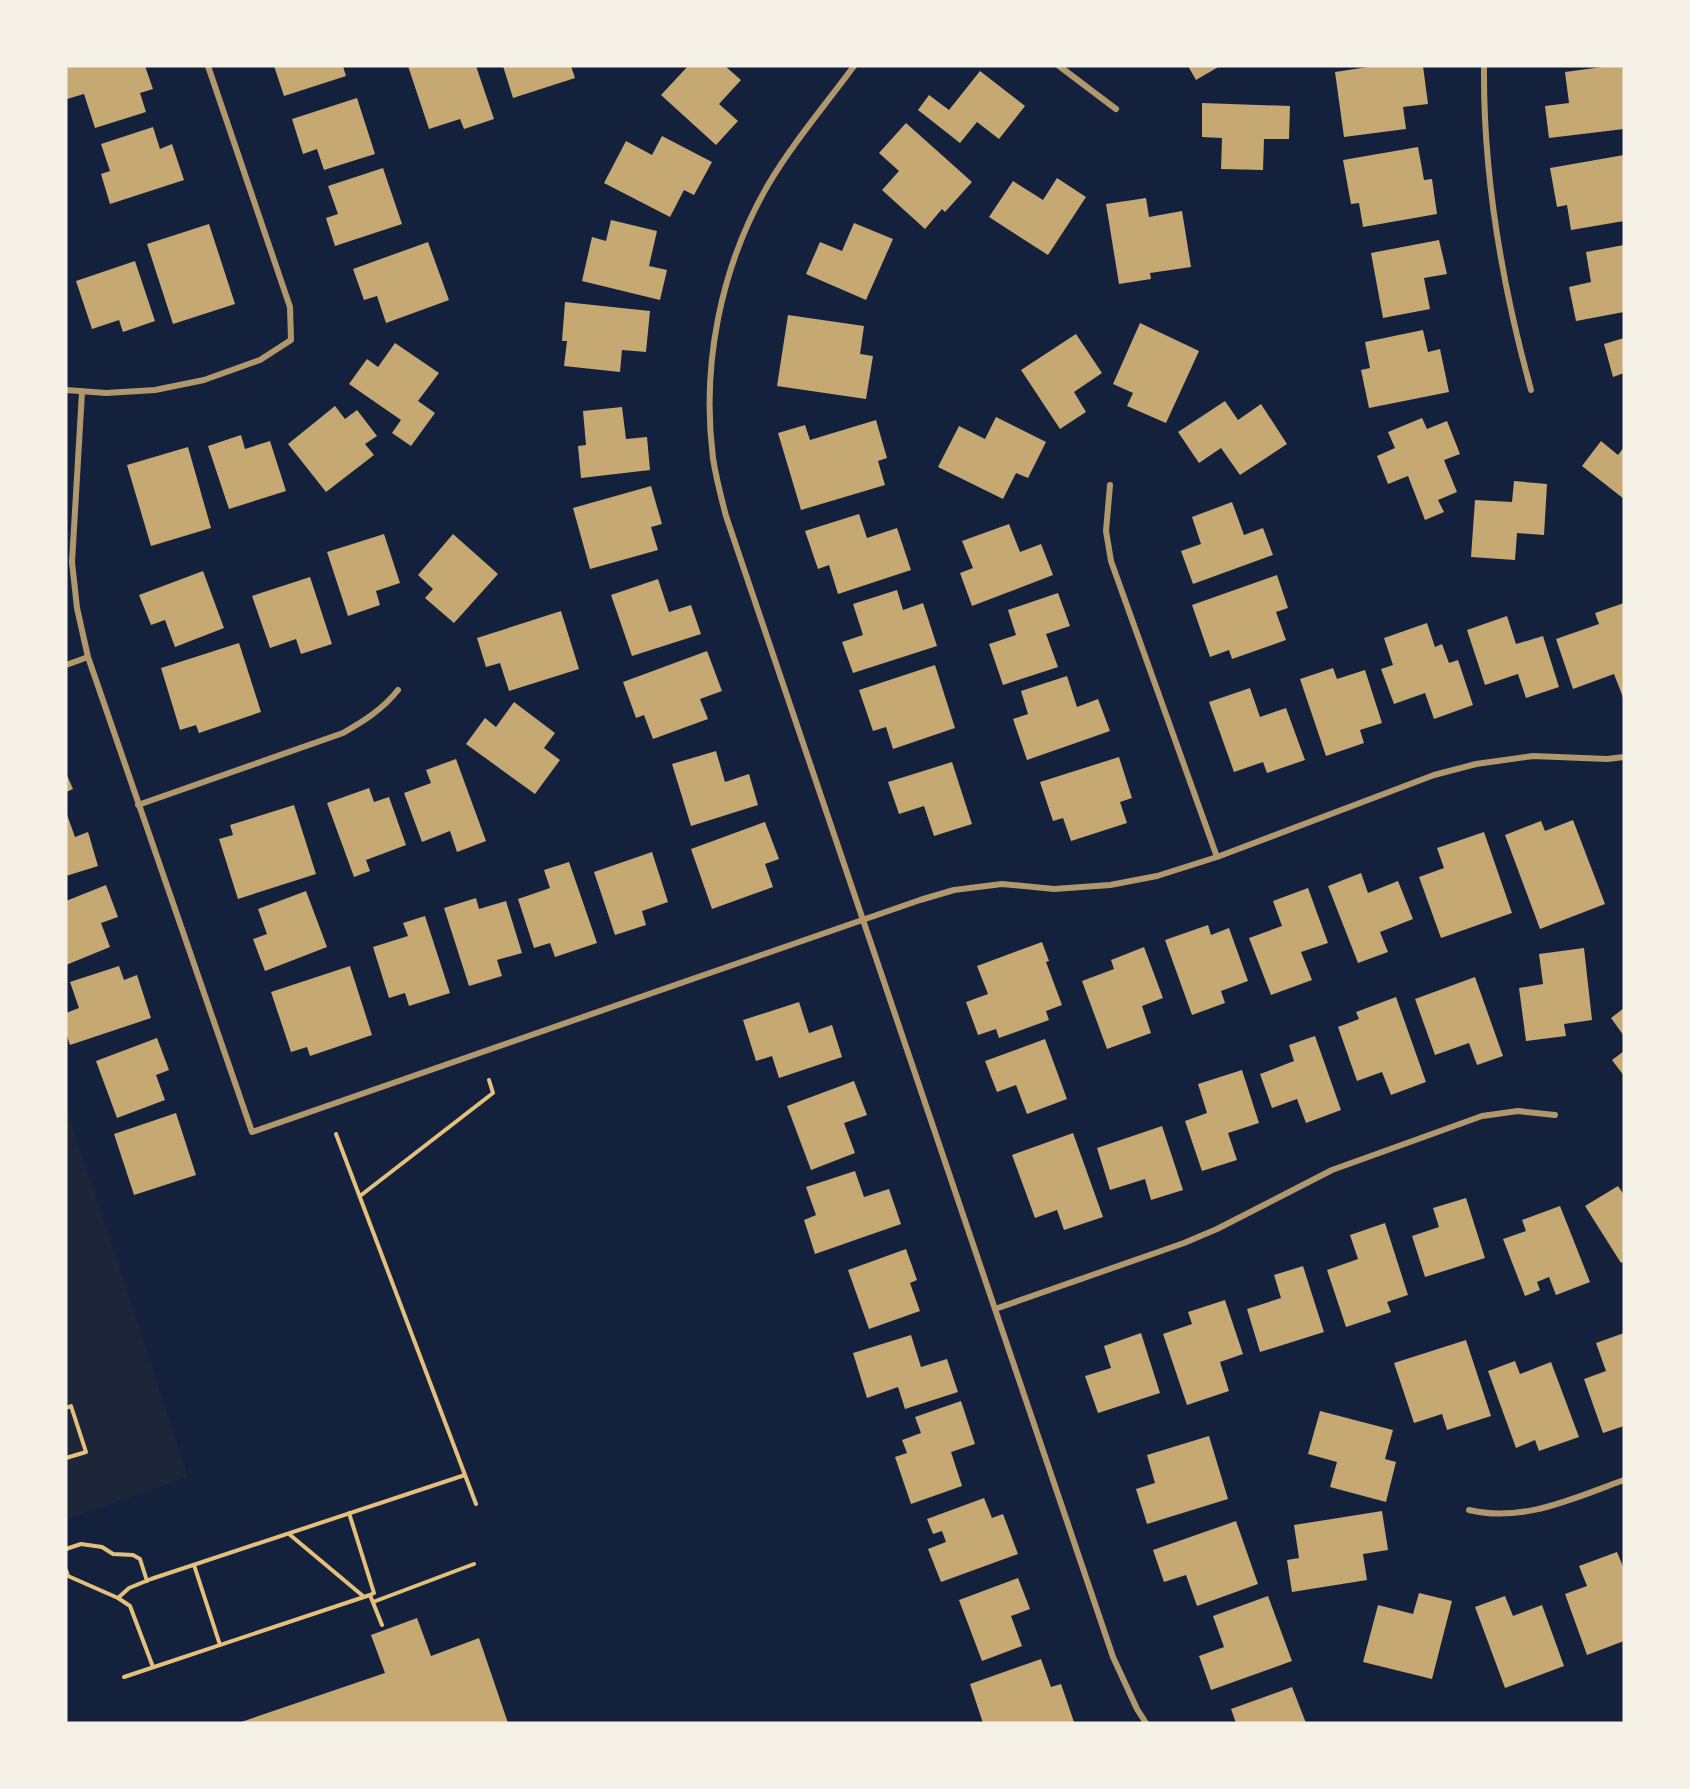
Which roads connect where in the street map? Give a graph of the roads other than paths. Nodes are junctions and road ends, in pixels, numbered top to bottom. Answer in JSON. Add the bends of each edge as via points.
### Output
{"nodes":[{"id":1,"x":208,"y":66,"type":"edge"},
{"id":2,"x":854,"y":66,"type":"edge"},
{"id":3,"x":1059,"y":66,"type":"edge"},
{"id":4,"x":1484,"y":66,"type":"edge"},
{"id":5,"x":1116,"y":109,"type":"dead end"},
{"id":6,"x":66,"y":390,"type":"edge"},
{"id":7,"x":1530,"y":390,"type":"dead end"},
{"id":8,"x":82,"y":392,"type":"junction"},
{"id":9,"x":1110,"y":485,"type":"dead end"},
{"id":10,"x":88,"y":657,"type":"junction"},
{"id":11,"x":66,"y":665,"type":"edge"},
{"id":12,"x":398,"y":690,"type":"dead end"},
{"id":13,"x":1624,"y":757,"type":"edge"},
{"id":14,"x":138,"y":805,"type":"junction"},
{"id":15,"x":1217,"y":857,"type":"junction"},
{"id":16,"x":864,"y":921,"type":"junction"},
{"id":17,"x":1555,"y":1115,"type":"dead end"},
{"id":18,"x":995,"y":1309,"type":"junction"},
{"id":19,"x":1624,"y":1480,"type":"edge"},
{"id":20,"x":1469,"y":1510,"type":"dead end"},
{"id":21,"x":1146,"y":1723,"type":"edge"}],
"edges":[{"from":1,"to":8,"type":"street","via":[[290,307],[291,340],[260,360],[204,380],[155,390]]},
{"from":2,"to":16,"type":"street","via":[[768,184],[742,237],[721,303],[709,399],[713,459],[726,516]]},
{"from":3,"to":5,"type":"street"},
{"from":4,"to":7,"type":"street","via":[[1490,175],[1501,260]]},
{"from":6,"to":8,"type":"street"},
{"from":8,"to":10,"type":"street","via":[[72,562]]},
{"from":9,"to":15,"type":"street","via":[[1106,531],[1111,561]]},
{"from":10,"to":11,"type":"street"},
{"from":10,"to":14,"type":"street"},
{"from":12,"to":14,"type":"street","via":[[370,717],[343,733]]},
{"from":13,"to":15,"type":"street","via":[[1533,756],[1476,764],[1434,775]]},
{"from":14,"to":16,"type":"street","via":[[252,1132]]},
{"from":15,"to":16,"type":"street","via":[[1157,876],[1110,885],[1054,888],[1002,884],[954,890]]},
{"from":16,"to":18,"type":"street"},
{"from":17,"to":18,"type":"street","via":[[1518,1111],[1482,1116],[1332,1170],[1184,1243]]},
{"from":18,"to":21,"type":"street","via":[[1113,1657]]},
{"from":19,"to":20,"type":"street","via":[[1537,1511],[1508,1515]]}]}
